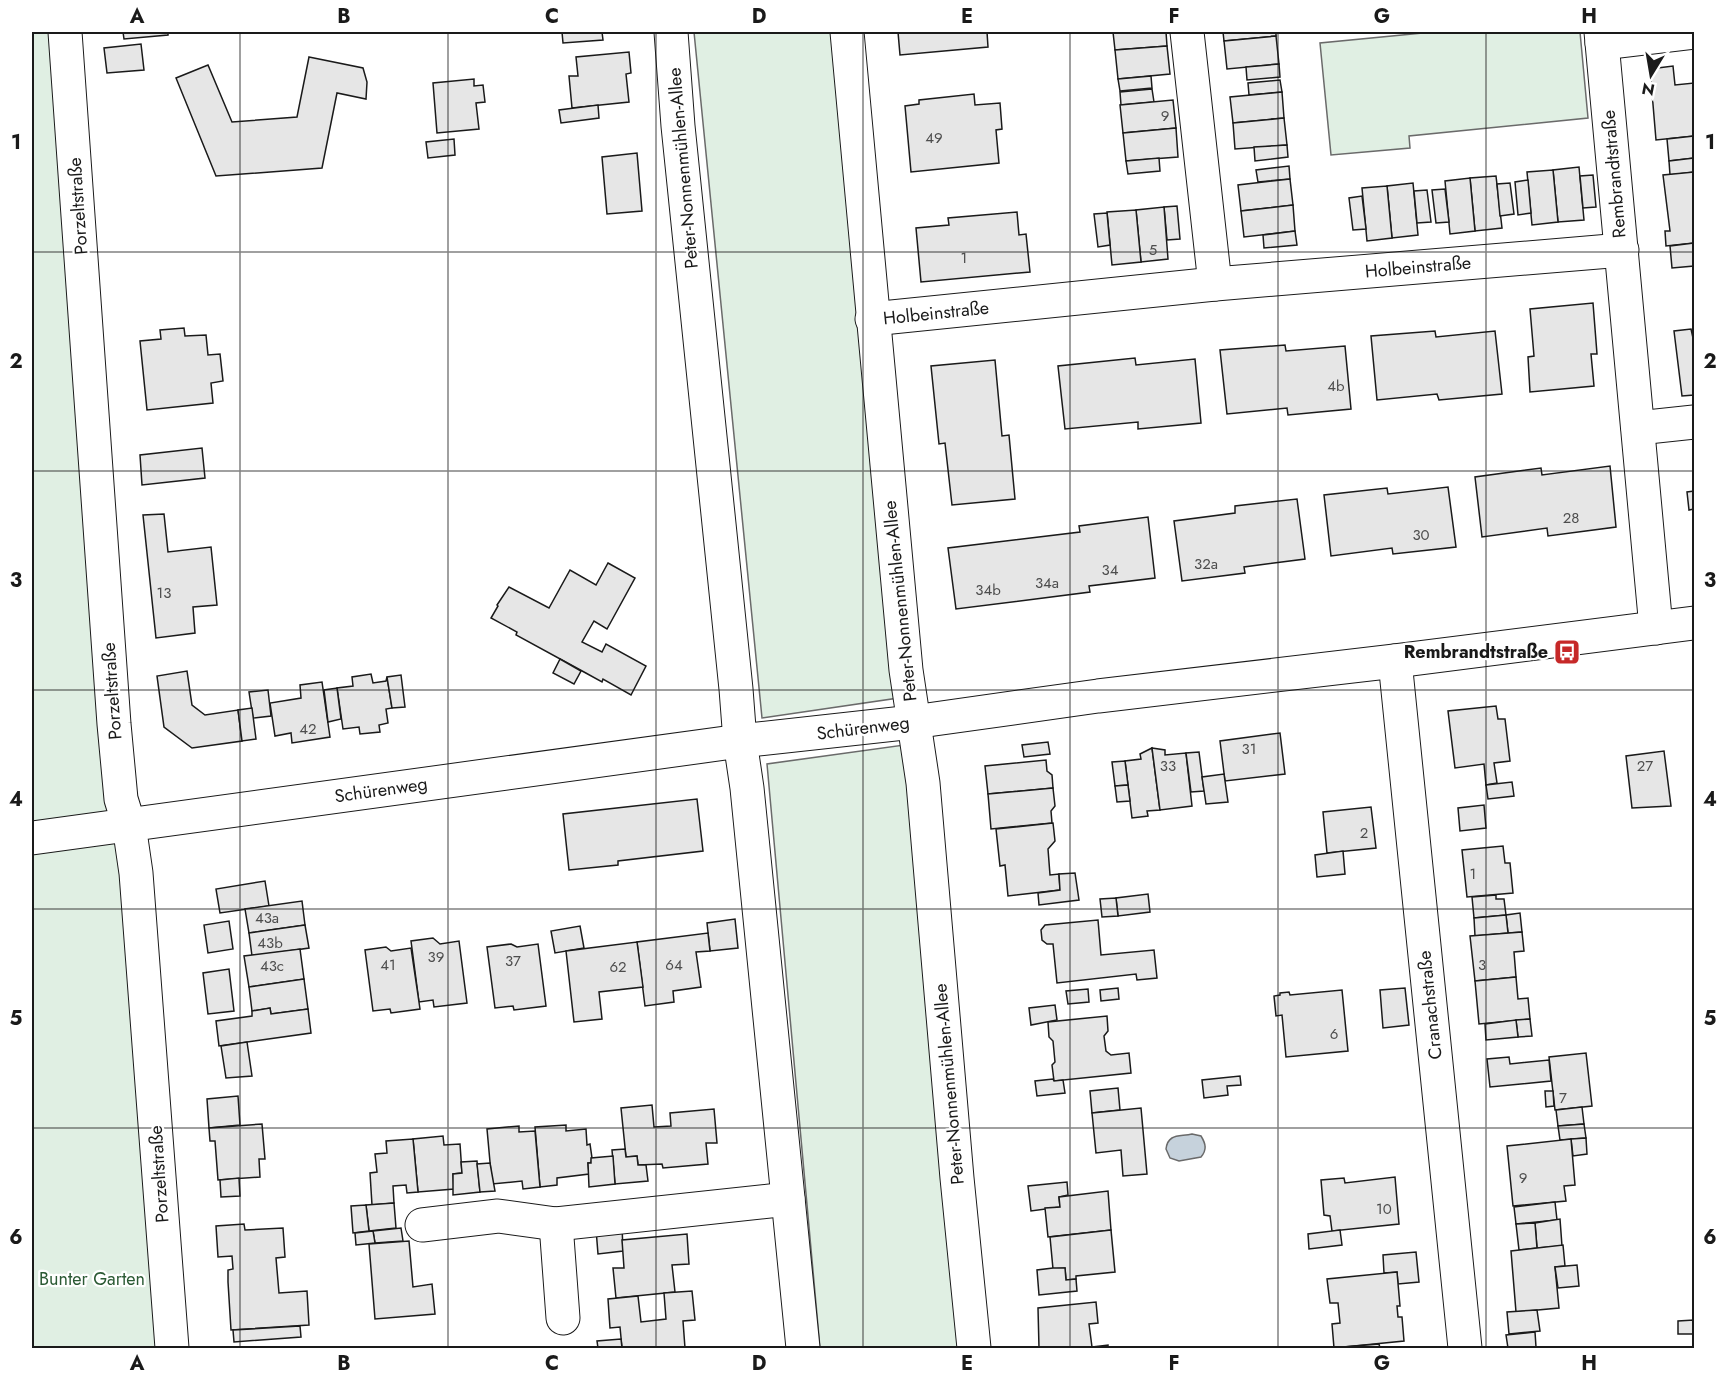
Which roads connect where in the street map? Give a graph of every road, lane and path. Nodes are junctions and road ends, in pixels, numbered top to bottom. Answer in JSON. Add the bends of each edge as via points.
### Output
{"nodes":[{"id":1,"x":65,"y":32,"type":"edge"},
{"id":2,"x":671,"y":32,"type":"edge"},
{"id":3,"x":846,"y":32,"type":"edge"},
{"id":4,"x":1187,"y":32,"type":"edge"},
{"id":5,"x":1695,"y":32,"type":"edge"},
{"id":6,"x":1602,"y":37,"type":"edge"},
{"id":7,"x":1622,"y":250,"type":"junction"},
{"id":8,"x":1215,"y":284,"type":"junction"},
{"id":9,"x":872,"y":320,"type":"junction"},
{"id":10,"x":1695,"y":422,"type":"edge"},
{"id":11,"x":1638,"y":428,"type":"junction"},
{"id":12,"x":1695,"y":623,"type":"edge"},
{"id":13,"x":1656,"y":628,"type":"junction"},
{"id":14,"x":1395,"y":662,"type":"junction"},
{"id":15,"x":913,"y":722,"type":"junction"},
{"id":16,"x":740,"y":741,"type":"junction"},
{"id":17,"x":129,"y":825,"type":"junction"},
{"id":18,"x":32,"y":838,"type":"edge"},
{"id":19,"x":788,"y":1199,"type":"junction"},
{"id":20,"x":556,"y":1224,"type":"junction"},
{"id":21,"x":422,"y":1225,"type":"dead end"},
{"id":22,"x":563,"y":1318,"type":"dead end"},
{"id":23,"x":172,"y":1348,"type":"edge"},
{"id":24,"x":802,"y":1348,"type":"edge"},
{"id":25,"x":974,"y":1348,"type":"edge"},
{"id":26,"x":1465,"y":1348,"type":"edge"}],
"edges":[{"from":1,"to":17,"type":"street","name":"Porzeltstraße","via":[[114,724],[121,799]]},
{"from":2,"to":16,"type":"street","name":"Peter-Nonnenmühlen-Allee"},
{"from":3,"to":9,"type":"street","name":"Peter-Nonnenmühlen-Allee"},
{"from":4,"to":8,"type":"street"},
{"from":5,"to":6,"type":"street","name":"Rembrandtstraße"},
{"from":6,"to":7,"type":"street","name":"Rembrandtstraße"},
{"from":7,"to":8,"type":"street","name":"Holbeinstraße"},
{"from":7,"to":11,"type":"street","name":"Rembrandtstraße"},
{"from":8,"to":9,"type":"street","name":"Holbeinstraße"},
{"from":9,"to":15,"type":"street","name":"Peter-Nonnenmühlen-Allee"},
{"from":10,"to":11,"type":"street"},
{"from":11,"to":13,"type":"street","name":"Rembrandtstraße"},
{"from":12,"to":13,"type":"street","name":"Schürenweg"},
{"from":13,"to":14,"type":"street","name":"Schürenweg"},
{"from":14,"to":15,"type":"street","name":"Schürenweg"},
{"from":14,"to":26,"type":"street","name":"Cranachstraße"},
{"from":15,"to":16,"type":"street","name":"Schürenweg"},
{"from":15,"to":25,"type":"street","name":"Peter-Nonnenmühlen-Allee","via":[[923,783]]},
{"from":16,"to":17,"type":"street","name":"Schürenweg"},
{"from":16,"to":19,"type":"street","name":"Peter-Nonnenmühlen-Allee"},
{"from":17,"to":18,"type":"street","name":"Schürenweg"},
{"from":17,"to":23,"type":"street","name":"Porzeltstraße","via":[[136,873]]},
{"from":19,"to":20,"type":"street"},
{"from":19,"to":24,"type":"street","name":"Peter-Nonnenmühlen-Allee"},
{"from":20,"to":21,"type":"street","via":[[498,1216]]},
{"from":20,"to":22,"type":"street"}]}
